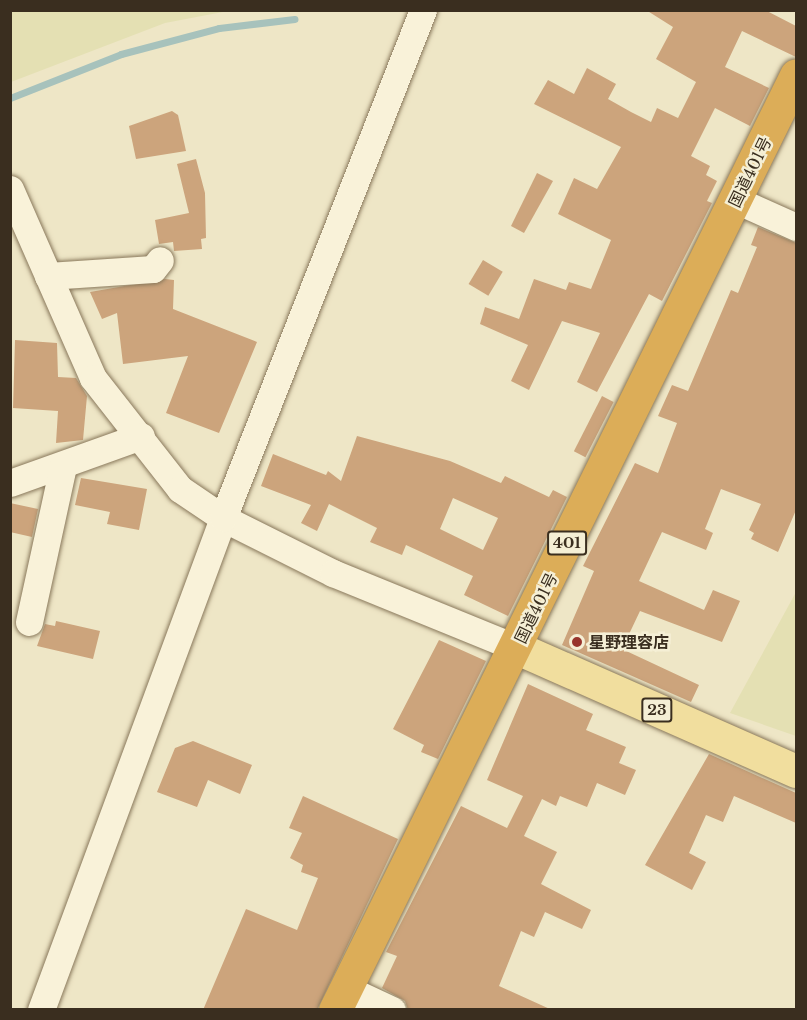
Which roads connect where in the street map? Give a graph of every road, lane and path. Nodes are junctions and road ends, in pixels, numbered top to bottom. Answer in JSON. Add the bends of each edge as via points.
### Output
{"nodes":[{"id":1,"x":423,"y":10,"type":"edge"},
{"id":2,"x":796,"y":75,"type":"edge"},
{"id":3,"x":10,"y":189,"type":"edge"},
{"id":4,"x":736,"y":200,"type":"junction"},
{"id":5,"x":796,"y":227,"type":"edge"},
{"id":6,"x":160,"y":260,"type":"dead end"},
{"id":7,"x":48,"y":276,"type":"junction"},
{"id":8,"x":141,"y":436,"type":"junction"},
{"id":9,"x":63,"y":466,"type":"junction"},
{"id":10,"x":10,"y":483,"type":"edge"},
{"id":11,"x":223,"y":518,"type":"junction"},
{"id":12,"x":29,"y":622,"type":"dead end"},
{"id":13,"x":517,"y":648,"type":"junction"},
{"id":14,"x":796,"y":771,"type":"edge"},
{"id":15,"x":340,"y":999,"type":"edge"},
{"id":16,"x":41,"y":1010,"type":"edge"},
{"id":17,"x":392,"y":1010,"type":"edge"}],
"edges":[{"from":1,"to":11,"type":"street"},
{"from":2,"to":4,"type":"highway","name":"国道401号","number":"401"},
{"from":3,"to":7,"type":"street"},
{"from":4,"to":5,"type":"street"},
{"from":4,"to":13,"type":"highway","name":"国道401号","number":"401"},
{"from":6,"to":7,"type":"street","via":[[153,269]]},
{"from":7,"to":8,"type":"street","via":[[93,378]]},
{"from":8,"to":9,"type":"street"},
{"from":8,"to":11,"type":"street","via":[[143,447],[180,489]]},
{"from":9,"to":10,"type":"street"},
{"from":9,"to":12,"type":"street"},
{"from":11,"to":13,"type":"street","via":[[333,573]]},
{"from":11,"to":16,"type":"street"},
{"from":13,"to":14,"type":"main road","number":"23"},
{"from":13,"to":15,"type":"highway","name":"国道401号","number":"401"},
{"from":15,"to":17,"type":"street"}]}
